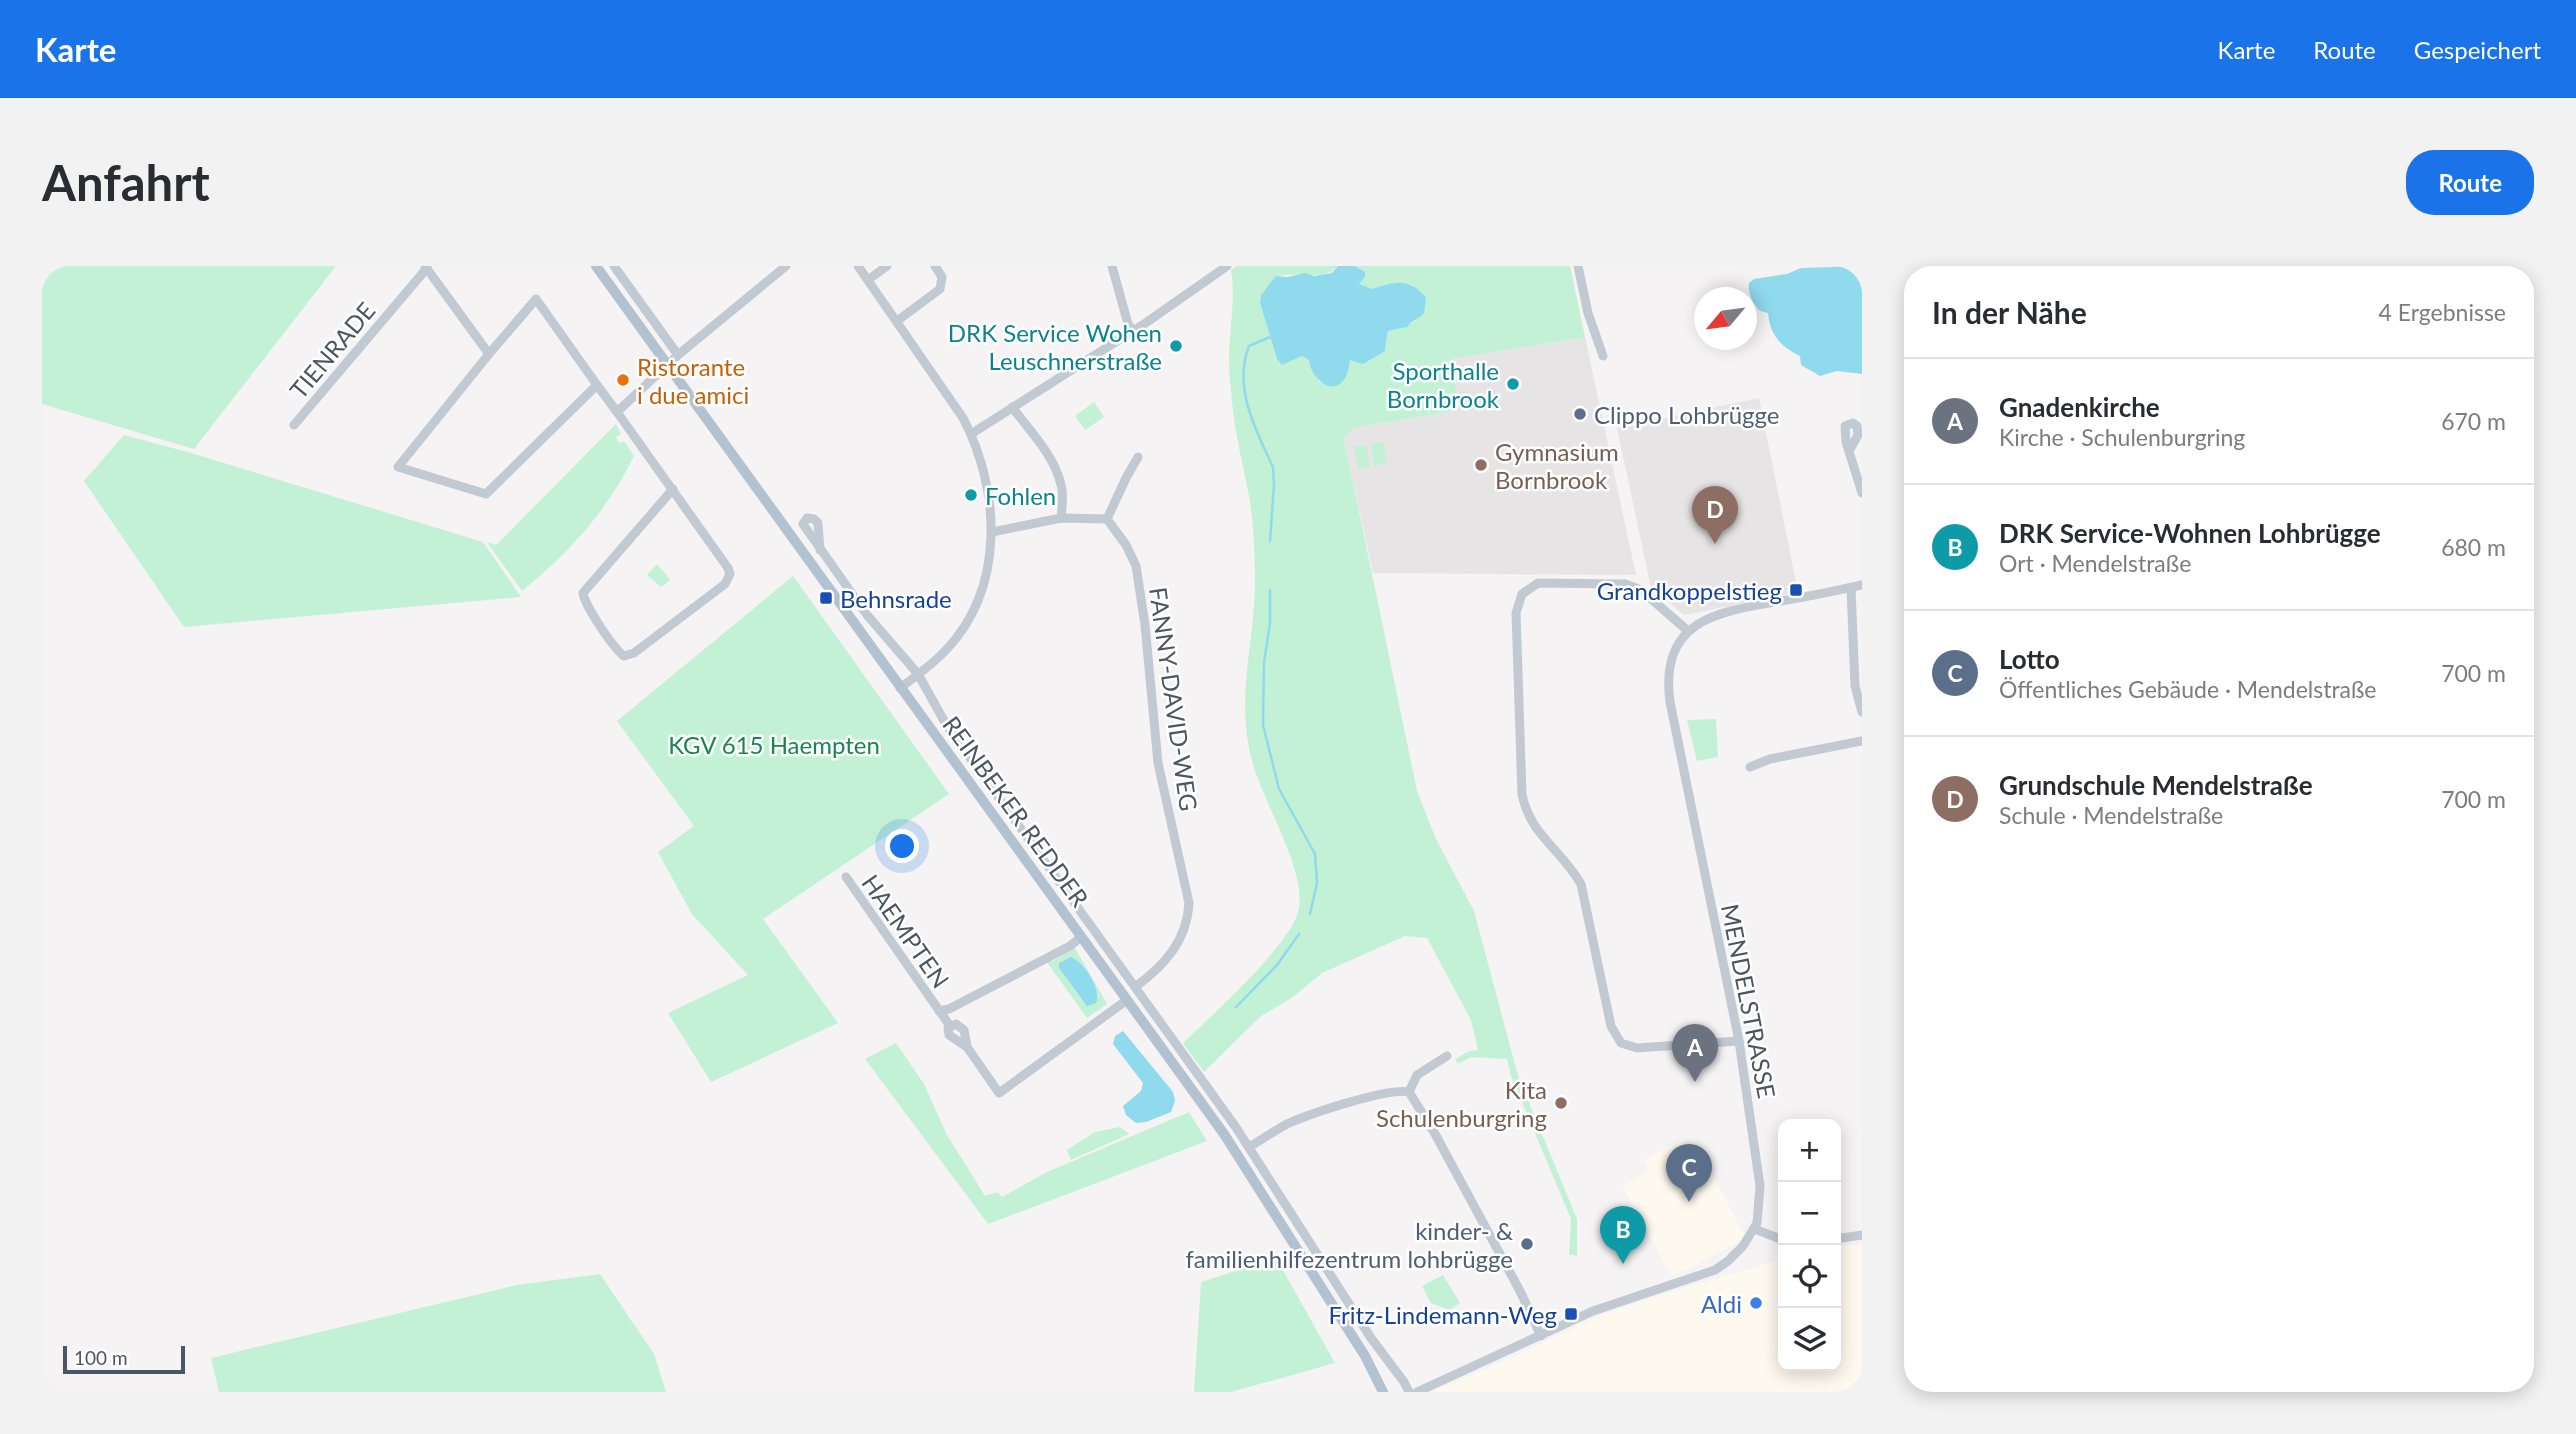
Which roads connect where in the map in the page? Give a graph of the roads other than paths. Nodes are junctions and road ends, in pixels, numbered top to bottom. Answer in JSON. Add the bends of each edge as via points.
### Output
{"nodes":[{"id":1,"x":596,"y":266,"type":"edge"},
{"id":2,"x":614,"y":266,"type":"edge"},
{"id":3,"x":786,"y":266,"type":"edge"},
{"id":4,"x":858,"y":266,"type":"edge"},
{"id":5,"x":887,"y":266,"type":"edge"},
{"id":6,"x":935,"y":266,"type":"edge"},
{"id":7,"x":1112,"y":266,"type":"edge"},
{"id":8,"x":1227,"y":266,"type":"edge"},
{"id":9,"x":1578,"y":266,"type":"edge"},
{"id":10,"x":426,"y":267,"type":"edge"},
{"id":11,"x":868,"y":280,"type":"junction"},
{"id":12,"x":897,"y":321,"type":"junction"},
{"id":13,"x":1133,"y":331,"type":"junction"},
{"id":14,"x":489,"y":354,"type":"junction"},
{"id":15,"x":678,"y":355,"type":"junction"},
{"id":16,"x":1603,"y":356,"type":"dead end"},
{"id":17,"x":667,"y":365,"type":"junction"},
{"id":18,"x":597,"y":385,"type":"junction"},
{"id":19,"x":1012,"y":407,"type":"junction"},
{"id":20,"x":617,"y":412,"type":"junction"},
{"id":21,"x":294,"y":425,"type":"dead end"},
{"id":22,"x":971,"y":434,"type":"junction"},
{"id":23,"x":1849,"y":452,"type":"dead end"},
{"id":24,"x":1138,"y":457,"type":"dead end"},
{"id":25,"x":673,"y":489,"type":"junction"},
{"id":26,"x":1862,"y":493,"type":"edge"},
{"id":27,"x":1061,"y":518,"type":"junction"},
{"id":28,"x":1107,"y":519,"type":"junction"},
{"id":29,"x":992,"y":532,"type":"junction"},
{"id":30,"x":820,"y":550,"type":"dead end"},
{"id":31,"x":1862,"y":585,"type":"edge"},
{"id":32,"x":1851,"y":588,"type":"junction"},
{"id":33,"x":1688,"y":631,"type":"junction"},
{"id":34,"x":918,"y":674,"type":"junction"},
{"id":35,"x":900,"y":688,"type":"junction"},
{"id":36,"x":1862,"y":712,"type":"edge"},
{"id":37,"x":1862,"y":741,"type":"edge"},
{"id":38,"x":1750,"y":767,"type":"dead end"},
{"id":39,"x":846,"y":877,"type":"dead end"},
{"id":40,"x":1081,"y":937,"type":"junction"},
{"id":41,"x":1135,"y":987,"type":"junction"},
{"id":42,"x":1126,"y":1000,"type":"junction"},
{"id":43,"x":939,"y":1012,"type":"junction"},
{"id":44,"x":1739,"y":1041,"type":"junction"},
{"id":45,"x":1447,"y":1056,"type":"dead end"},
{"id":46,"x":1409,"y":1093,"type":"junction"},
{"id":47,"x":1249,"y":1147,"type":"junction"},
{"id":48,"x":1755,"y":1229,"type":"junction"},
{"id":49,"x":1862,"y":1235,"type":"edge"},
{"id":50,"x":1841,"y":1237,"type":"edge"},
{"id":51,"x":1778,"y":1238,"type":"edge"},
{"id":52,"x":1541,"y":1336,"type":"junction"},
{"id":53,"x":1383,"y":1392,"type":"edge"},
{"id":54,"x":1409,"y":1392,"type":"edge"},
{"id":55,"x":1417,"y":1392,"type":"edge"}],
"edges":[{"from":1,"to":17,"type":"main road","name":"REINBEKER REDDER"},
{"from":2,"to":15,"type":"street"},
{"from":3,"to":15,"type":"street"},
{"from":4,"to":11,"type":"street"},
{"from":5,"to":11,"type":"street"},
{"from":6,"to":12,"type":"street","via":[[942,277],[940,289]]},
{"from":7,"to":13,"type":"street"},
{"from":8,"to":13,"type":"street"},
{"from":9,"to":16,"type":"street"},
{"from":10,"to":14,"type":"street"},
{"from":10,"to":21,"type":"street","name":"TIENRADE"},
{"from":11,"to":12,"type":"street"},
{"from":12,"to":22,"type":"street"},
{"from":13,"to":19,"type":"street"},
{"from":14,"to":18,"type":"street","via":[[536,299]]},
{"from":14,"to":18,"type":"street","via":[[398,467],[486,494]]},
{"from":15,"to":17,"type":"street"},
{"from":17,"to":20,"type":"street"},
{"from":17,"to":35,"type":"main road","name":"REINBEKER REDDER"},
{"from":18,"to":20,"type":"street"},
{"from":19,"to":22,"type":"street"},
{"from":19,"to":27,"type":"street","via":[[1058,473]]},
{"from":20,"to":25,"type":"street"},
{"from":22,"to":29,"type":"street"},
{"from":23,"to":26,"type":"street"},
{"from":24,"to":28,"type":"street"},
{"from":25,"to":25,"type":"street","via":[[730,577],[634,653],[624,656],[583,592]]},
{"from":27,"to":28,"type":"street"},
{"from":27,"to":29,"type":"street"},
{"from":28,"to":41,"type":"street","name":"FANNY-DAVID-WEG","via":[[1136,566],[1158,763],[1189,903],[1180,940],[1166,961]]},
{"from":29,"to":34,"type":"street","via":[[986,580],[975,605],[947,649]]},
{"from":30,"to":34,"type":"street","name":"REINBEKER REDDER"},
{"from":31,"to":32,"type":"street"},
{"from":32,"to":33,"type":"street","via":[[1721,613]]},
{"from":32,"to":36,"type":"street","via":[[1855,694]]},
{"from":33,"to":44,"type":"street","name":"MENDELSTRASSE","via":[[1675,651],[1668,691]]},
{"from":33,"to":44,"type":"street","via":[[1641,590],[1625,584],[1538,583],[1522,594],[1516,613],[1522,795],[1534,827],[1581,884],[1611,1026],[1621,1042],[1637,1048]]},
{"from":34,"to":35,"type":"street"},
{"from":34,"to":41,"type":"street","name":"REINBEKER REDDER","via":[[947,726]]},
{"from":35,"to":40,"type":"main road","name":"REINBEKER REDDER"},
{"from":37,"to":38,"type":"street"},
{"from":39,"to":43,"type":"street","name":"HAEMPTEN"},
{"from":40,"to":42,"type":"main road","name":"REINBEKER REDDER"},
{"from":40,"to":43,"type":"street","name":"HAEMPTEN"},
{"from":41,"to":47,"type":"street","name":"REINBEKER REDDER"},
{"from":42,"to":43,"type":"street","via":[[999,1093],[967,1047],[964,1030],[956,1024],[950,1026]]},
{"from":42,"to":53,"type":"main road","name":"REINBEKER REDDER","via":[[1224,1134],[1365,1356]]},
{"from":44,"to":48,"type":"street","name":"MENDELSTRASSE","via":[[1760,1186]]},
{"from":45,"to":46,"type":"street","via":[[1417,1074]]},
{"from":46,"to":47,"type":"street","via":[[1384,1093],[1317,1113]]},
{"from":46,"to":52,"type":"street"},
{"from":47,"to":54,"type":"street","name":"REINBEKER REDDER"},
{"from":48,"to":51,"type":"street"},
{"from":48,"to":52,"type":"street","via":[[1734,1256],[1715,1269],[1593,1311]]},
{"from":49,"to":50,"type":"street"},
{"from":52,"to":55,"type":"street"}]}
